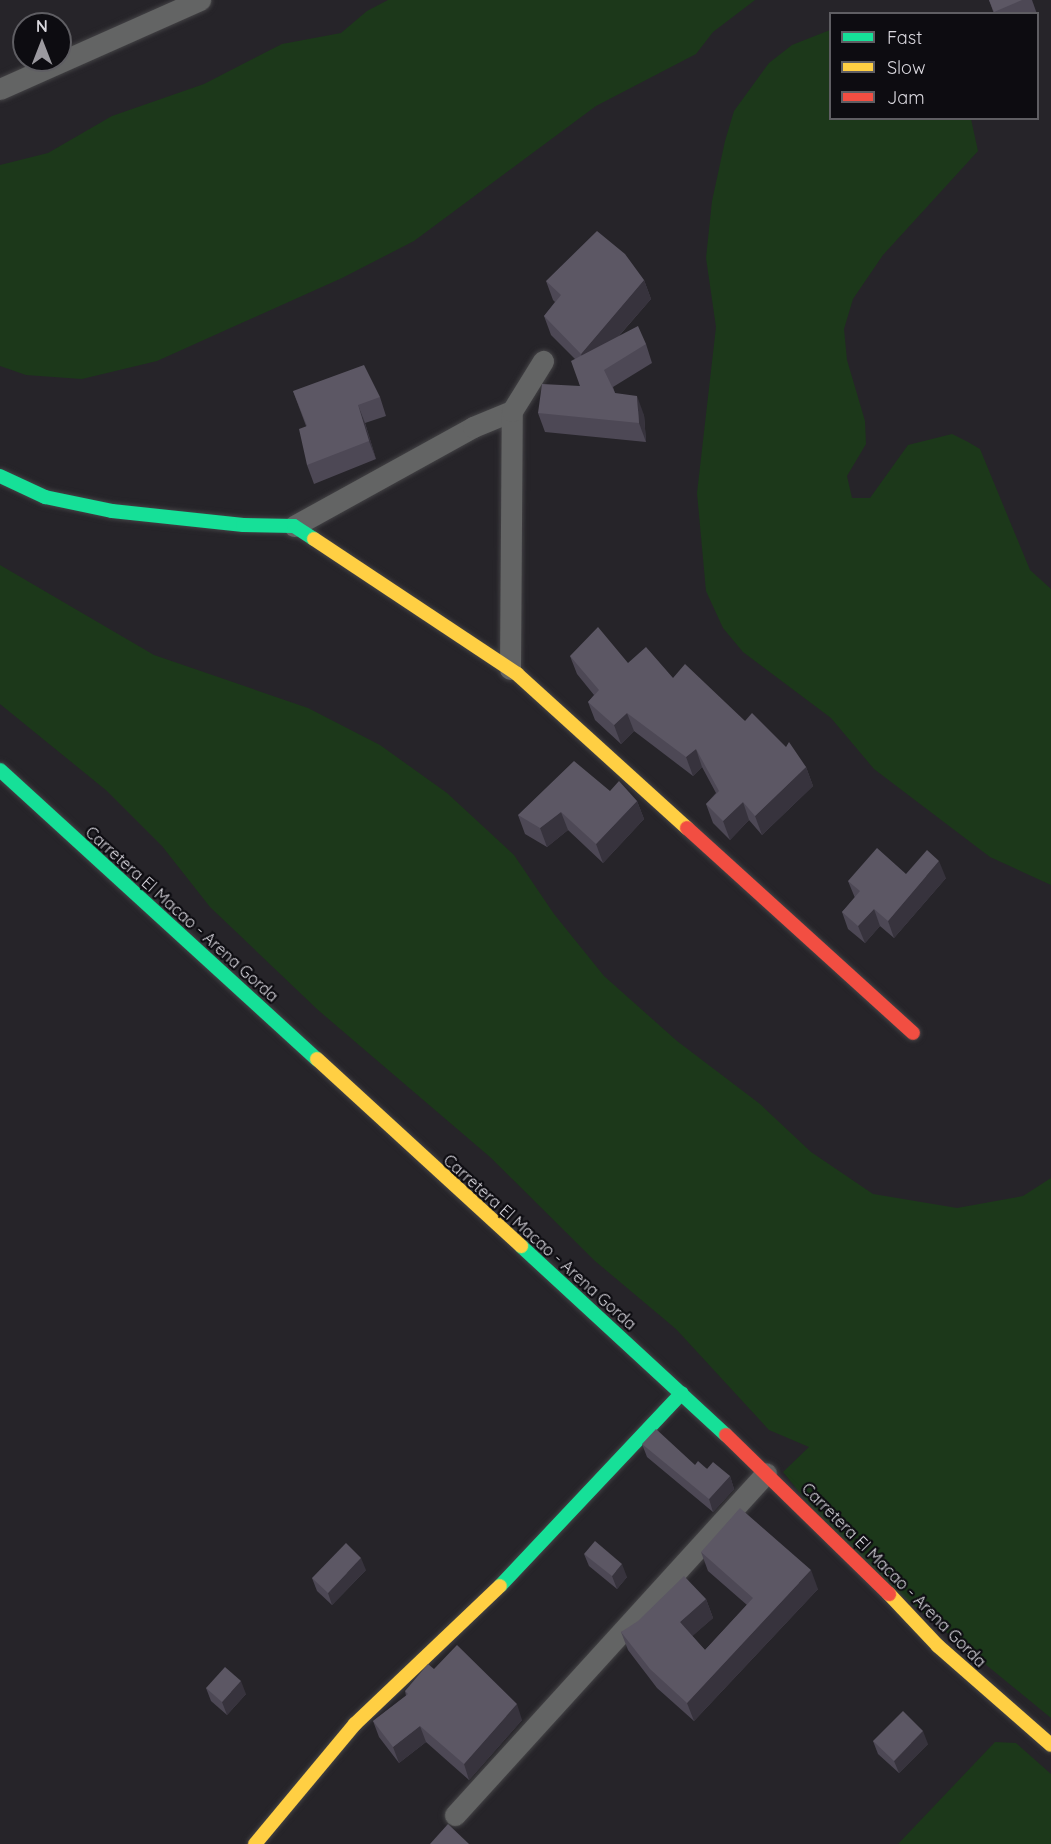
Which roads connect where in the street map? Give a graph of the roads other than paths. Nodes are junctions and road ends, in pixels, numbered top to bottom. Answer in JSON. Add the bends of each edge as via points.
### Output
{"nodes":[{"id":1,"x":200,"y":0,"type":"edge"},
{"id":2,"x":0,"y":89,"type":"edge"},
{"id":3,"x":543,"y":361,"type":"dead end"},
{"id":4,"x":513,"y":411,"type":"junction"},
{"id":5,"x":0,"y":476,"type":"edge"},
{"id":6,"x":294,"y":526,"type":"junction"},
{"id":7,"x":510,"y":669,"type":"junction"},
{"id":8,"x":0,"y":770,"type":"edge"},
{"id":9,"x":913,"y":1033,"type":"dead end"},
{"id":10,"x":682,"y":1394,"type":"junction"},
{"id":11,"x":766,"y":1473,"type":"junction"},
{"id":12,"x":1051,"y":1745,"type":"edge"},
{"id":13,"x":454,"y":1815,"type":"dead end"},
{"id":14,"x":255,"y":1844,"type":"edge"}],
"edges":[{"from":1,"to":2,"type":"street"},
{"from":3,"to":4,"type":"street"},
{"from":4,"to":6,"type":"street","via":[[473,427]]},
{"from":4,"to":7,"type":"street"},
{"from":5,"to":6,"type":"street","via":[[45,497],[112,511],[243,525]]},
{"from":6,"to":7,"type":"street"},
{"from":7,"to":9,"type":"street","via":[[650,790],[782,917]]},
{"from":8,"to":10,"type":"street","name":"Carretera El Macao - Arena Gorda"},
{"from":10,"to":11,"type":"street","name":"Carretera El Macao - Arena Gorda"},
{"from":10,"to":14,"type":"street","via":[[496,1591],[355,1724]]},
{"from":11,"to":12,"type":"street","name":"Carretera El Macao - Arena Gorda","via":[[869,1572],[938,1646]]},
{"from":11,"to":13,"type":"street"}]}
